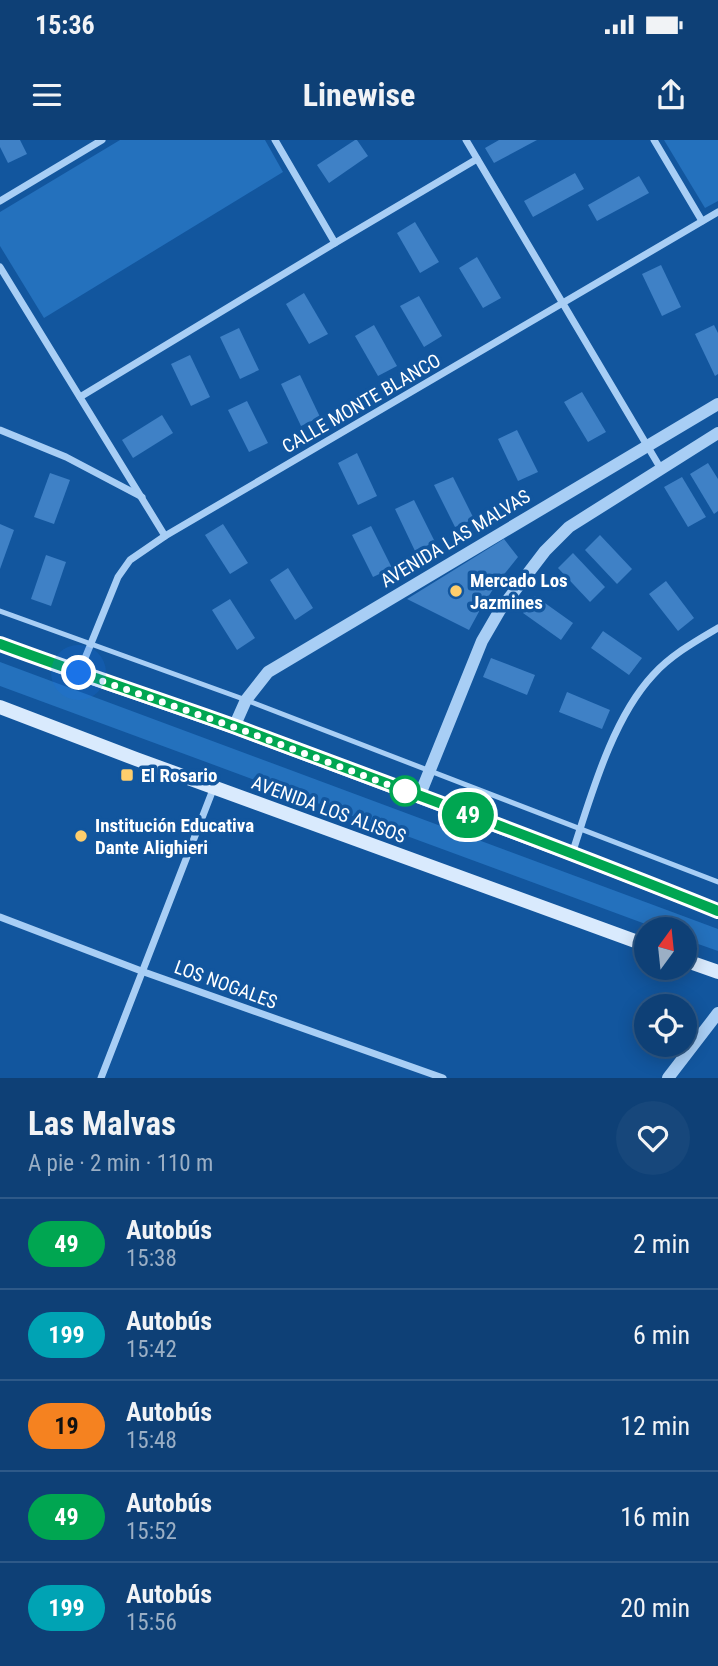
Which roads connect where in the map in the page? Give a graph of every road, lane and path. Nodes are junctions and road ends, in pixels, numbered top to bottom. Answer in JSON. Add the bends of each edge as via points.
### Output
{"nodes":[{"id":1,"x":102,"y":140,"type":"edge"},
{"id":2,"x":275,"y":140,"type":"edge"},
{"id":3,"x":466,"y":140,"type":"edge"},
{"id":4,"x":654,"y":140,"type":"edge"},
{"id":5,"x":477,"y":159,"type":"junction"},
{"id":6,"x":0,"y":201,"type":"edge"},
{"id":7,"x":718,"y":212,"type":"edge"},
{"id":8,"x":702,"y":221,"type":"junction"},
{"id":9,"x":335,"y":243,"type":"junction"},
{"id":10,"x":0,"y":267,"type":"edge"},
{"id":11,"x":562,"y":303,"type":"junction"},
{"id":12,"x":80,"y":397,"type":"junction"},
{"id":13,"x":718,"y":404,"type":"edge"},
{"id":14,"x":0,"y":430,"type":"edge"},
{"id":15,"x":718,"y":433,"type":"edge"},
{"id":16,"x":647,"y":446,"type":"junction"},
{"id":17,"x":661,"y":469,"type":"junction"},
{"id":18,"x":142,"y":497,"type":"junction"},
{"id":19,"x":165,"y":536,"type":"junction"},
{"id":20,"x":0,"y":611,"type":"edge"},
{"id":21,"x":718,"y":628,"type":"edge"},
{"id":22,"x":0,"y":644,"type":"edge"},
{"id":23,"x":90,"y":644,"type":"junction"},
{"id":24,"x":79,"y":673,"type":"junction"},
{"id":25,"x":246,"y":700,"type":"junction"},
{"id":26,"x":0,"y":707,"type":"edge"},
{"id":27,"x":234,"y":727,"type":"junction"},
{"id":28,"x":429,"y":772,"type":"junction"},
{"id":29,"x":214,"y":787,"type":"junction"},
{"id":30,"x":419,"y":797,"type":"junction"},
{"id":31,"x":580,"y":829,"type":"junction"},
{"id":32,"x":572,"y":854,"type":"junction"},
{"id":33,"x":718,"y":882,"type":"edge"},
{"id":34,"x":716,"y":906,"type":"edge"},
{"id":35,"x":0,"y":918,"type":"edge"},
{"id":36,"x":634,"y":941,"type":"edge"},
{"id":37,"x":697,"y":965,"type":"edge"},
{"id":38,"x":144,"y":972,"type":"junction"},
{"id":39,"x":718,"y":972,"type":"edge"},
{"id":40,"x":718,"y":1013,"type":"edge"},
{"id":41,"x":101,"y":1078,"type":"edge"},
{"id":42,"x":443,"y":1078,"type":"edge"},
{"id":43,"x":668,"y":1078,"type":"edge"}],
"edges":[{"from":1,"to":6,"type":"street"},
{"from":2,"to":9,"type":"street"},
{"from":3,"to":5,"type":"street"},
{"from":4,"to":8,"type":"street"},
{"from":5,"to":9,"type":"street"},
{"from":5,"to":11,"type":"street"},
{"from":7,"to":8,"type":"street","name":"CALLE MONTE BLANCO"},
{"from":8,"to":11,"type":"street","name":"CALLE MONTE BLANCO"},
{"from":9,"to":12,"type":"street"},
{"from":10,"to":12,"type":"street"},
{"from":11,"to":16,"type":"street"},
{"from":11,"to":19,"type":"street","name":"CALLE MONTE BLANCO"},
{"from":12,"to":18,"type":"street"},
{"from":13,"to":16,"type":"street","name":"AVENIDA LAS MALVAS"},
{"from":14,"to":18,"type":"street","via":[[66,457]]},
{"from":15,"to":17,"type":"street"},
{"from":16,"to":17,"type":"street"},
{"from":16,"to":25,"type":"street","name":"AVENIDA LAS MALVAS","via":[[268,672]]},
{"from":17,"to":28,"type":"street","via":[[569,527],[524,578],[482,641]]},
{"from":18,"to":19,"type":"street"},
{"from":19,"to":23,"type":"street","name":"CALLE MONTE BLANCO","via":[[130,560],[118,577]]},
{"from":20,"to":23,"type":"lane"},
{"from":21,"to":31,"type":"street","via":[[678,653],[634,700],[617,727]]},
{"from":22,"to":24,"type":"main road"},
{"from":23,"to":24,"type":"street","name":"CALLE MONTE BLANCO"},
{"from":23,"to":25,"type":"lane"},
{"from":24,"to":27,"type":"main road"},
{"from":25,"to":27,"type":"street","name":"AVENIDA LAS MALVAS"},
{"from":25,"to":28,"type":"lane"},
{"from":26,"to":29,"type":"main road","name":"AVENIDA LOS ALISOS"},
{"from":27,"to":30,"type":"main road"},
{"from":28,"to":30,"type":"street"},
{"from":28,"to":31,"type":"lane"},
{"from":29,"to":36,"type":"main road","name":"AVENIDA LOS ALISOS"},
{"from":29,"to":38,"type":"street"},
{"from":30,"to":32,"type":"main road"},
{"from":31,"to":32,"type":"street"},
{"from":31,"to":33,"type":"lane"},
{"from":32,"to":34,"type":"main road"},
{"from":35,"to":38,"type":"street","name":"LOS NOGALES"},
{"from":37,"to":39,"type":"main road"},
{"from":38,"to":41,"type":"street"},
{"from":38,"to":42,"type":"street","name":"LOS NOGALES"},
{"from":40,"to":43,"type":"street"}]}
